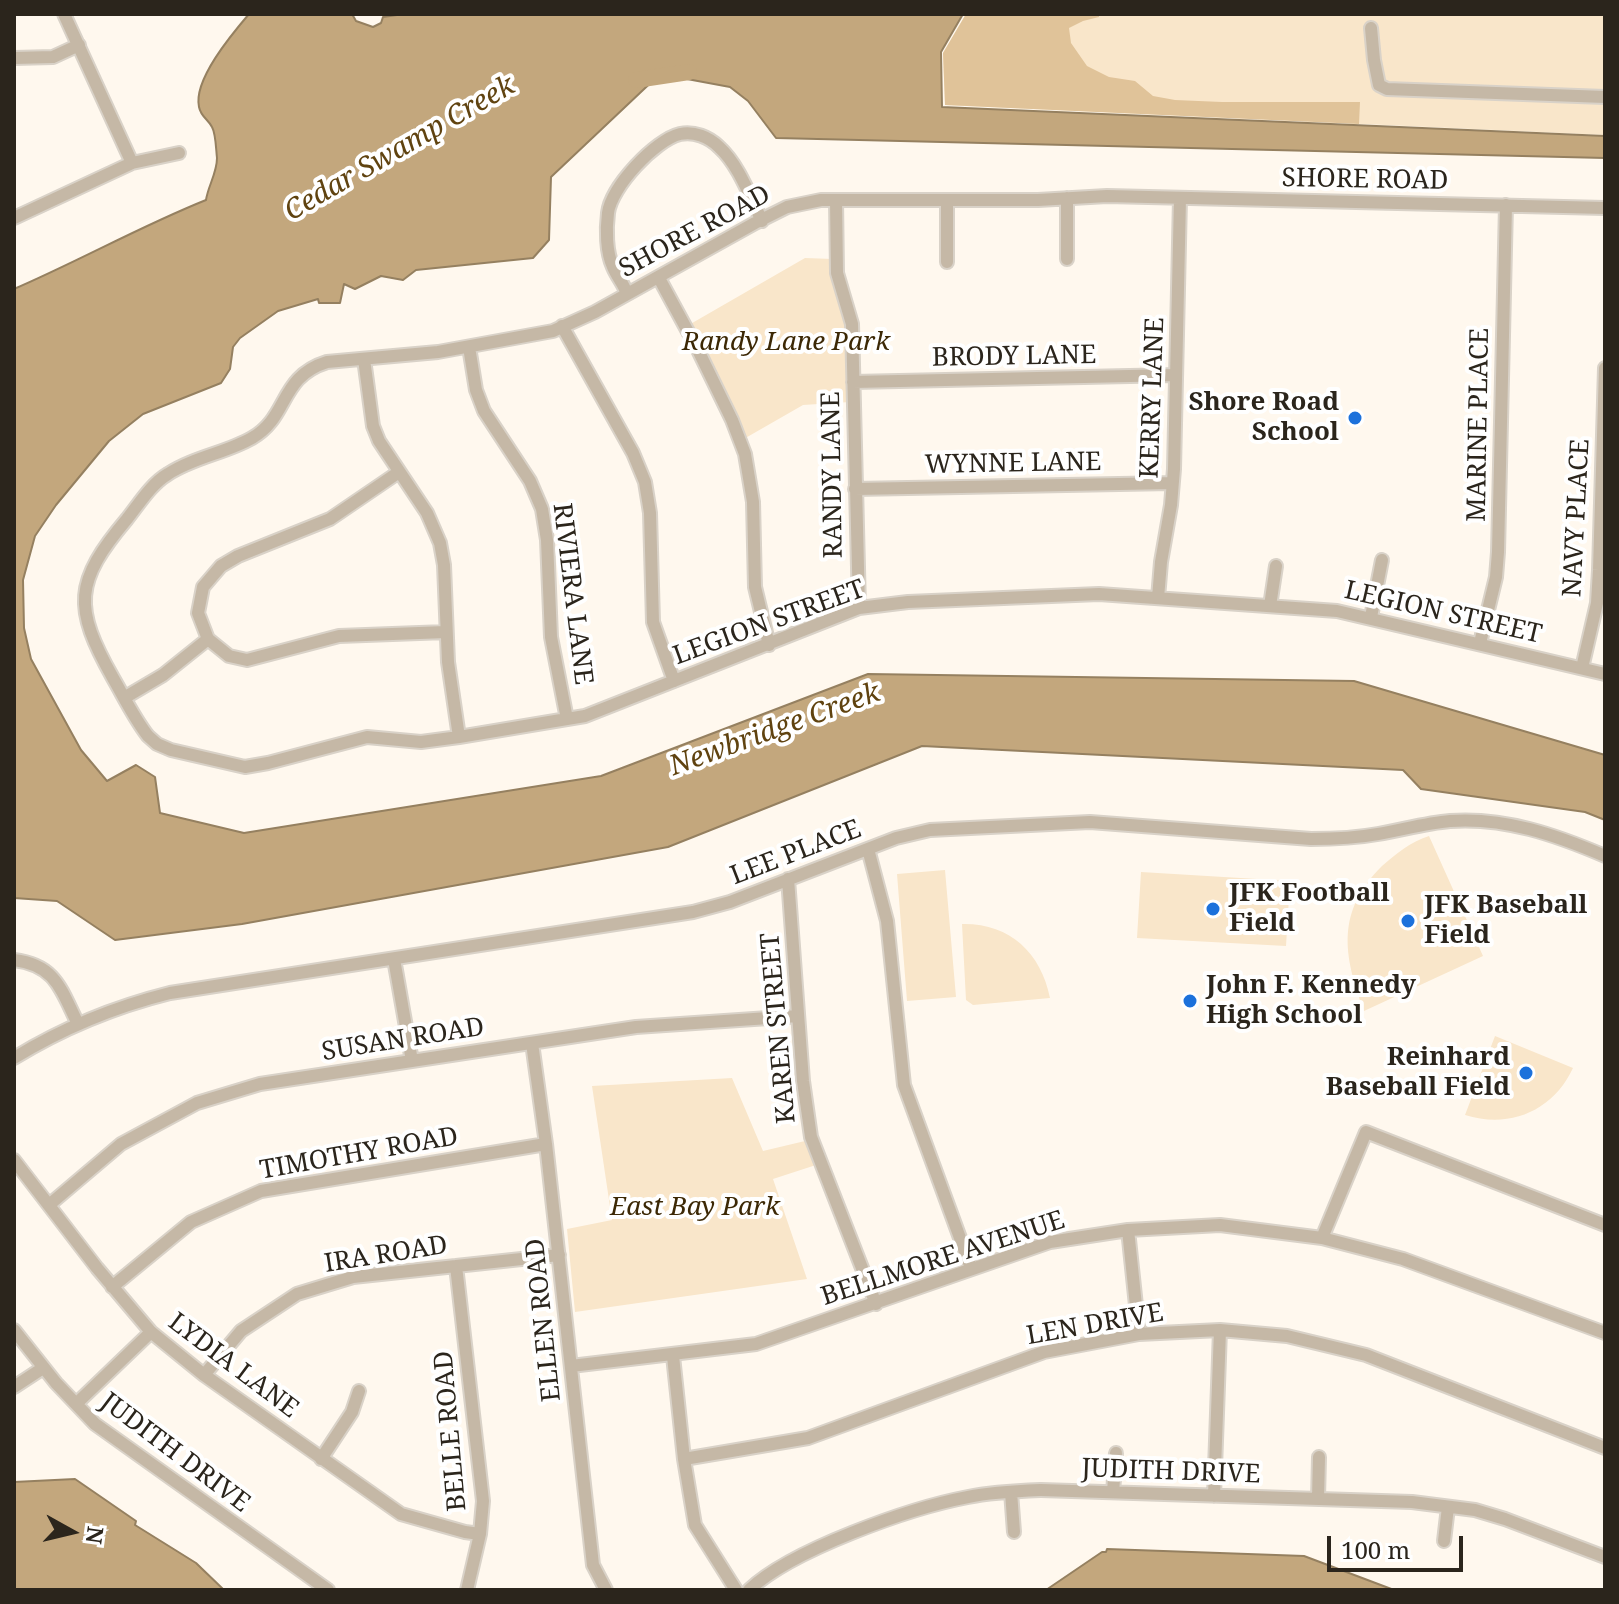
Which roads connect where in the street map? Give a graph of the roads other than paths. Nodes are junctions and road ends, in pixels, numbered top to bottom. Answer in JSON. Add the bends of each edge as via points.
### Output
{"nodes":[{"id":1,"x":64,"y":14,"type":"edge"},
{"id":2,"x":1371,"y":28,"type":"dead end"},
{"id":3,"x":79,"y":45,"type":"junction"},
{"id":4,"x":14,"y":58,"type":"edge"},
{"id":5,"x":1605,"y":97,"type":"edge"},
{"id":6,"x":179,"y":153,"type":"dead end"},
{"id":7,"x":132,"y":163,"type":"junction"},
{"id":8,"x":1067,"y":198,"type":"junction"},
{"id":9,"x":1180,"y":198,"type":"junction"},
{"id":10,"x":836,"y":200,"type":"junction"},
{"id":11,"x":947,"y":200,"type":"junction"},
{"id":12,"x":1506,"y":205,"type":"junction"},
{"id":13,"x":1605,"y":208,"type":"edge"},
{"id":14,"x":14,"y":218,"type":"edge"},
{"id":15,"x":762,"y":221,"type":"junction"},
{"id":16,"x":1067,"y":259,"type":"dead end"},
{"id":17,"x":947,"y":262,"type":"dead end"},
{"id":18,"x":659,"y":278,"type":"junction"},
{"id":19,"x":627,"y":294,"type":"junction"},
{"id":20,"x":562,"y":326,"type":"junction"},
{"id":21,"x":469,"y":347,"type":"junction"},
{"id":22,"x":364,"y":359,"type":"junction"},
{"id":23,"x":1605,"y":368,"type":"edge"},
{"id":24,"x":1176,"y":375,"type":"junction"},
{"id":25,"x":853,"y":382,"type":"junction"},
{"id":26,"x":399,"y":472,"type":"junction"},
{"id":27,"x":1172,"y":483,"type":"junction"},
{"id":28,"x":855,"y":489,"type":"junction"},
{"id":29,"x":1382,"y":560,"type":"dead end"},
{"id":30,"x":1276,"y":566,"type":"dead end"},
{"id":31,"x":1602,"y":570,"type":"edge"},
{"id":32,"x":1158,"y":598,"type":"junction"},
{"id":33,"x":1270,"y":606,"type":"junction"},
{"id":34,"x":859,"y":608,"type":"junction"},
{"id":35,"x":1371,"y":617,"type":"junction"},
{"id":36,"x":446,"y":632,"type":"junction"},
{"id":37,"x":208,"y":639,"type":"junction"},
{"id":38,"x":1480,"y":643,"type":"junction"},
{"id":39,"x":769,"y":645,"type":"junction"},
{"id":40,"x":1582,"y":668,"type":"junction"},
{"id":41,"x":1605,"y":674,"type":"edge"},
{"id":42,"x":674,"y":681,"type":"junction"},
{"id":43,"x":124,"y":698,"type":"junction"},
{"id":44,"x":567,"y":719,"type":"junction"},
{"id":45,"x":459,"y":737,"type":"junction"},
{"id":46,"x":868,"y":849,"type":"junction"},
{"id":47,"x":1605,"y":856,"type":"edge"},
{"id":48,"x":788,"y":879,"type":"junction"},
{"id":49,"x":394,"y":959,"type":"junction"},
{"id":50,"x":14,"y":960,"type":"edge"},
{"id":51,"x":798,"y":1016,"type":"junction"},
{"id":52,"x":78,"y":1024,"type":"junction"},
{"id":53,"x":532,"y":1043,"type":"junction"},
{"id":54,"x":14,"y":1058,"type":"edge"},
{"id":55,"x":412,"y":1061,"type":"junction"},
{"id":56,"x":546,"y":1144,"type":"junction"},
{"id":57,"x":14,"y":1160,"type":"edge"},
{"id":58,"x":49,"y":1205,"type":"junction"},
{"id":59,"x":1605,"y":1225,"type":"edge"},
{"id":60,"x":1128,"y":1230,"type":"junction"},
{"id":61,"x":1322,"y":1238,"type":"junction"},
{"id":62,"x":559,"y":1255,"type":"junction"},
{"id":63,"x":456,"y":1266,"type":"junction"},
{"id":64,"x":971,"y":1268,"type":"junction"},
{"id":65,"x":112,"y":1287,"type":"junction"},
{"id":66,"x":876,"y":1304,"type":"junction"},
{"id":67,"x":14,"y":1330,"type":"edge"},
{"id":68,"x":1220,"y":1330,"type":"junction"},
{"id":69,"x":151,"y":1332,"type":"junction"},
{"id":70,"x":1605,"y":1333,"type":"edge"},
{"id":71,"x":1139,"y":1334,"type":"junction"},
{"id":72,"x":673,"y":1356,"type":"junction"},
{"id":73,"x":571,"y":1366,"type":"junction"},
{"id":74,"x":43,"y":1368,"type":"junction"},
{"id":75,"x":204,"y":1375,"type":"junction"},
{"id":76,"x":14,"y":1387,"type":"edge"},
{"id":77,"x":359,"y":1391,"type":"dead end"},
{"id":78,"x":76,"y":1404,"type":"junction"},
{"id":79,"x":1605,"y":1448,"type":"edge"},
{"id":80,"x":1116,"y":1453,"type":"dead end"},
{"id":81,"x":1319,"y":1457,"type":"dead end"},
{"id":82,"x":321,"y":1459,"type":"junction"},
{"id":83,"x":684,"y":1459,"type":"junction"},
{"id":84,"x":1011,"y":1492,"type":"junction"},
{"id":85,"x":1113,"y":1492,"type":"junction"},
{"id":86,"x":1214,"y":1496,"type":"junction"},
{"id":87,"x":1318,"y":1499,"type":"junction"},
{"id":88,"x":1448,"y":1507,"type":"junction"},
{"id":89,"x":1014,"y":1532,"type":"dead end"},
{"id":90,"x":480,"y":1534,"type":"junction"},
{"id":91,"x":1444,"y":1541,"type":"dead end"},
{"id":92,"x":1605,"y":1557,"type":"edge"},
{"id":93,"x":328,"y":1590,"type":"edge"},
{"id":94,"x":467,"y":1590,"type":"edge"},
{"id":95,"x":606,"y":1590,"type":"edge"},
{"id":96,"x":736,"y":1590,"type":"edge"},
{"id":97,"x":749,"y":1590,"type":"edge"}],
"edges":[{"from":1,"to":3,"type":"street"},
{"from":2,"to":5,"type":"street","via":[[1379,85],[1387,89]]},
{"from":3,"to":4,"type":"street","via":[[53,57]]},
{"from":3,"to":7,"type":"street"},
{"from":6,"to":7,"type":"street"},
{"from":7,"to":14,"type":"street"},
{"from":8,"to":9,"type":"street","name":"SHORE ROAD"},
{"from":8,"to":11,"type":"street","name":"SHORE ROAD"},
{"from":8,"to":16,"type":"street"},
{"from":9,"to":12,"type":"street","name":"SHORE ROAD"},
{"from":9,"to":24,"type":"street","name":"KERRY LANE"},
{"from":10,"to":11,"type":"street","name":"SHORE ROAD"},
{"from":10,"to":15,"type":"street","name":"SHORE ROAD","via":[[795,204]]},
{"from":10,"to":25,"type":"street","name":"RANDY LANE","via":[[836,262],[852,324]]},
{"from":11,"to":17,"type":"street"},
{"from":12,"to":13,"type":"street","name":"SHORE ROAD"},
{"from":12,"to":38,"type":"street","name":"MARINE PLACE","via":[[1498,552]]},
{"from":15,"to":18,"type":"street","name":"SHORE ROAD"},
{"from":15,"to":19,"type":"street","via":[[721,148],[700,135],[671,137],[628,175],[611,200],[608,252]]},
{"from":18,"to":19,"type":"street","name":"SHORE ROAD"},
{"from":18,"to":39,"type":"street","via":[[745,454],[753,502],[755,587]]},
{"from":19,"to":20,"type":"street","name":"SHORE ROAD"},
{"from":20,"to":21,"type":"street","name":"SHORE ROAD"},
{"from":20,"to":42,"type":"street","via":[[645,482],[653,622]]},
{"from":21,"to":22,"type":"street","name":"SHORE ROAD"},
{"from":21,"to":44,"type":"street","name":"RIVIERA LANE","via":[[484,411],[542,509],[551,637]]},
{"from":22,"to":26,"type":"street","via":[[373,426]]},
{"from":22,"to":43,"type":"street","name":"SHORE ROAD","via":[[327,362],[305,371],[262,431],[165,475],[105,545],[88,577],[85,614],[94,643]]},
{"from":23,"to":31,"type":"street","name":"NAVY PLACE"},
{"from":24,"to":25,"type":"street","name":"BRODY LANE"},
{"from":24,"to":27,"type":"street","name":"KERRY LANE"},
{"from":25,"to":28,"type":"street","name":"RANDY LANE"},
{"from":26,"to":36,"type":"street","via":[[440,543]]},
{"from":26,"to":37,"type":"street","via":[[330,519],[221,566],[199,597],[198,613]]},
{"from":27,"to":28,"type":"street","name":"WYNNE LANE"},
{"from":27,"to":32,"type":"street","name":"KERRY LANE"},
{"from":28,"to":34,"type":"street","name":"RANDY LANE"},
{"from":29,"to":35,"type":"street"},
{"from":30,"to":33,"type":"street"},
{"from":31,"to":40,"type":"street","name":"NAVY PLACE"},
{"from":32,"to":33,"type":"street","name":"LEGION STREET"},
{"from":32,"to":34,"type":"street","name":"LEGION STREET","via":[[1099,594]]},
{"from":33,"to":35,"type":"street","name":"LEGION STREET"},
{"from":34,"to":39,"type":"street","name":"LEGION STREET"},
{"from":35,"to":38,"type":"street","name":"LEGION STREET"},
{"from":36,"to":37,"type":"street","via":[[339,636],[247,660],[229,656]]},
{"from":36,"to":45,"type":"street"},
{"from":37,"to":43,"type":"street"},
{"from":38,"to":40,"type":"street","name":"LEGION STREET"},
{"from":39,"to":42,"type":"street","name":"LEGION STREET"},
{"from":40,"to":41,"type":"street","name":"LEGION STREET"},
{"from":42,"to":44,"type":"street","name":"LEGION STREET"},
{"from":43,"to":45,"type":"street","name":"LEGION STREET","via":[[157,744],[237,766],[367,737],[421,742]]},
{"from":44,"to":45,"type":"street","name":"LEGION STREET"},
{"from":46,"to":47,"type":"street","name":"LEE PLACE","via":[[915,832],[984,826],[1090,822],[1346,839],[1455,821],[1529,828]]},
{"from":46,"to":48,"type":"street","name":"LEE PLACE"},
{"from":46,"to":64,"type":"street","via":[[887,921],[904,1085]]},
{"from":48,"to":49,"type":"street","name":"LEE PLACE","via":[[693,912]]},
{"from":48,"to":51,"type":"street","name":"KAREN STREET"},
{"from":49,"to":52,"type":"street","name":"LEE PLACE","via":[[170,993]]},
{"from":49,"to":55,"type":"street"},
{"from":50,"to":52,"type":"street","via":[[49,972]]},
{"from":51,"to":53,"type":"street","name":"SUSAN ROAD","via":[[636,1027]]},
{"from":51,"to":66,"type":"street","name":"KAREN STREET","via":[[811,1137]]},
{"from":52,"to":54,"type":"street","name":"LEE PLACE"},
{"from":53,"to":55,"type":"street","name":"SUSAN ROAD"},
{"from":53,"to":56,"type":"street","name":"ELLEN ROAD"},
{"from":55,"to":58,"type":"street","name":"SUSAN ROAD","via":[[260,1084],[197,1103],[121,1144]]},
{"from":56,"to":62,"type":"street","name":"ELLEN ROAD"},
{"from":56,"to":65,"type":"street","name":"TIMOTHY ROAD","via":[[261,1191],[191,1222]]},
{"from":57,"to":58,"type":"street","name":"LYDIA LANE"},
{"from":58,"to":65,"type":"street","name":"LYDIA LANE"},
{"from":59,"to":61,"type":"street","via":[[1366,1132]]},
{"from":60,"to":61,"type":"street","name":"BELLMORE AVENUE","via":[[1220,1225]]},
{"from":60,"to":64,"type":"street","name":"BELLMORE AVENUE","via":[[1050,1242]]},
{"from":60,"to":71,"type":"street"},
{"from":61,"to":70,"type":"street","name":"BELLMORE AVENUE","via":[[1403,1259]]},
{"from":62,"to":63,"type":"street","name":"IRA ROAD"},
{"from":62,"to":73,"type":"street","name":"ELLEN ROAD"},
{"from":63,"to":75,"type":"street","name":"IRA ROAD","via":[[353,1277],[297,1294],[241,1331]]},
{"from":63,"to":90,"type":"street","name":"BELLE ROAD","via":[[483,1501]]},
{"from":64,"to":66,"type":"street","name":"BELLMORE AVENUE"},
{"from":65,"to":69,"type":"street","name":"LYDIA LANE"},
{"from":66,"to":72,"type":"street","name":"BELLMORE AVENUE","via":[[756,1344]]},
{"from":67,"to":74,"type":"street","name":"JUDITH DRIVE"},
{"from":68,"to":71,"type":"street","name":"LEN DRIVE"},
{"from":68,"to":79,"type":"street","name":"LEN DRIVE","via":[[1287,1336],[1366,1355]]},
{"from":68,"to":86,"type":"street"},
{"from":69,"to":75,"type":"street","name":"LYDIA LANE"},
{"from":69,"to":78,"type":"street"},
{"from":71,"to":83,"type":"street","name":"LEN DRIVE","via":[[1044,1352],[808,1438]]},
{"from":72,"to":73,"type":"street","name":"BELLMORE AVENUE"},
{"from":72,"to":83,"type":"street"},
{"from":73,"to":95,"type":"street","name":"ELLEN ROAD","via":[[593,1565]]},
{"from":74,"to":76,"type":"street"},
{"from":74,"to":78,"type":"street","name":"JUDITH DRIVE"},
{"from":75,"to":82,"type":"street","name":"LYDIA LANE"},
{"from":77,"to":82,"type":"street","via":[[352,1412]]},
{"from":78,"to":93,"type":"street","name":"JUDITH DRIVE","via":[[125,1447]]},
{"from":80,"to":85,"type":"street"},
{"from":81,"to":87,"type":"street"},
{"from":82,"to":90,"type":"street","name":"LYDIA LANE","via":[[401,1514]]},
{"from":83,"to":96,"type":"street","via":[[695,1525]]},
{"from":84,"to":85,"type":"street","name":"JUDITH DRIVE"},
{"from":84,"to":89,"type":"street"},
{"from":84,"to":97,"type":"street","name":"JUDITH DRIVE","via":[[964,1497],[847,1536],[799,1556]]},
{"from":85,"to":86,"type":"street","name":"JUDITH DRIVE"},
{"from":86,"to":87,"type":"street","name":"JUDITH DRIVE"},
{"from":87,"to":88,"type":"street","name":"JUDITH DRIVE"},
{"from":88,"to":91,"type":"street"},
{"from":88,"to":92,"type":"street","name":"JUDITH DRIVE","via":[[1505,1519]]},
{"from":90,"to":94,"type":"street","name":"BELLE ROAD"}]}
